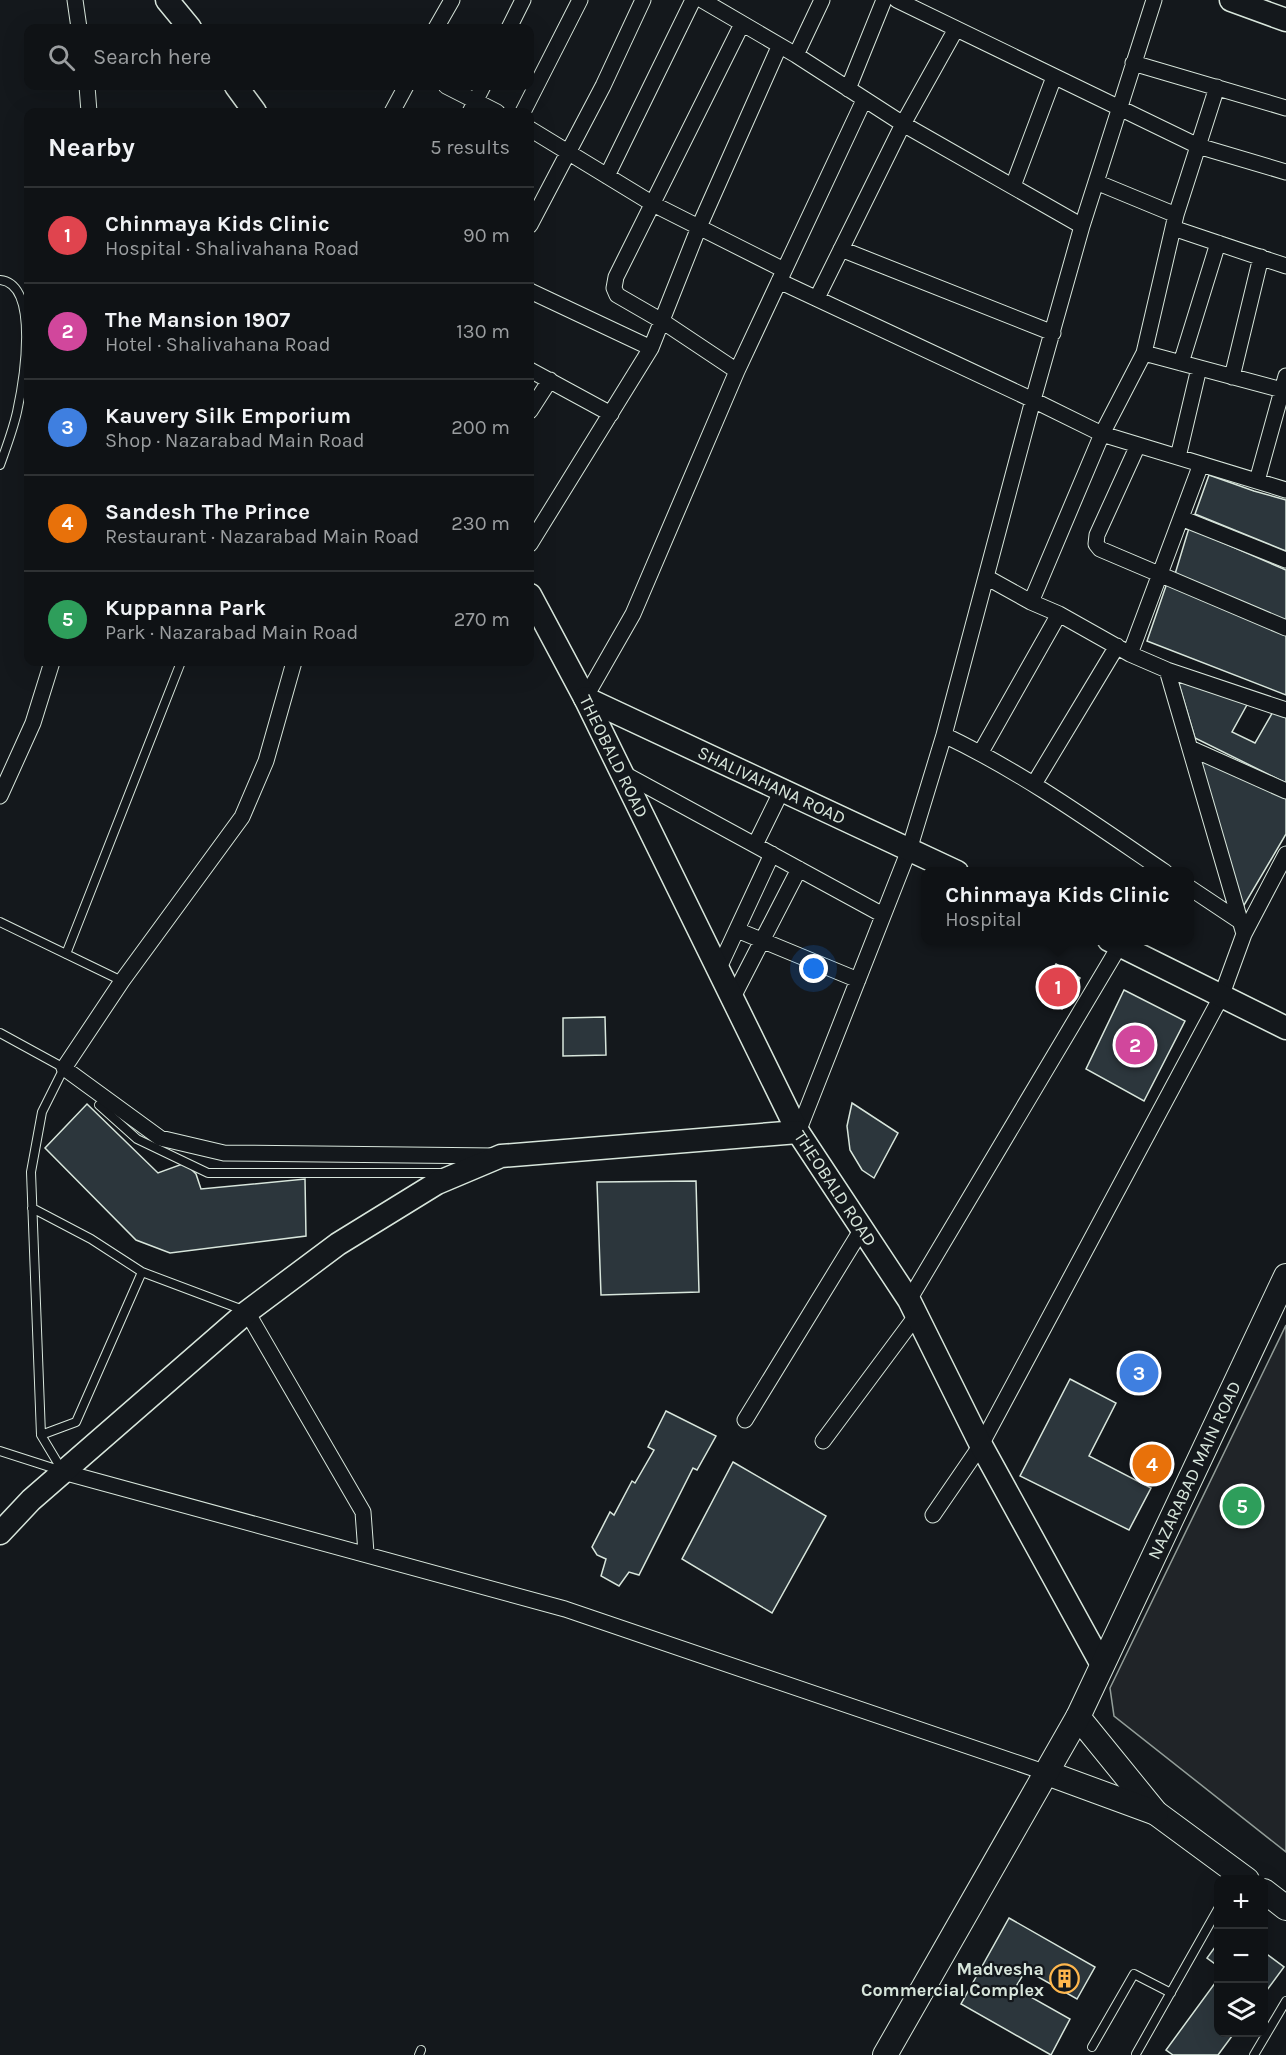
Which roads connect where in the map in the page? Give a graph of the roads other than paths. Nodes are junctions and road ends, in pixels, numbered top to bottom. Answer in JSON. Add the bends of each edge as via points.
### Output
{"nodes":[{"id":1,"x":75,"y":0,"type":"edge"},
{"id":2,"x":167,"y":0,"type":"edge"},
{"id":3,"x":452,"y":0,"type":"edge"},
{"id":4,"x":523,"y":0,"type":"edge"},
{"id":5,"x":580,"y":0,"type":"edge"},
{"id":6,"x":643,"y":0,"type":"edge"},
{"id":7,"x":693,"y":0,"type":"edge"},
{"id":8,"x":702,"y":0,"type":"edge"},
{"id":9,"x":822,"y":0,"type":"edge"},
{"id":10,"x":884,"y":0,"type":"edge"},
{"id":11,"x":897,"y":0,"type":"edge"},
{"id":12,"x":1154,"y":0,"type":"edge"},
{"id":13,"x":1231,"y":0,"type":"edge"},
{"id":14,"x":1286,"y":20,"type":"edge"},
{"id":15,"x":78,"y":24,"type":"edge"},
{"id":16,"x":187,"y":24,"type":"edge"},
{"id":17,"x":438,"y":24,"type":"edge"},
{"id":18,"x":511,"y":24,"type":"edge"},
{"id":19,"x":742,"y":24,"type":"junction"},
{"id":20,"x":956,"y":29,"type":"junction"},
{"id":21,"x":779,"y":47,"type":"junction"},
{"id":22,"x":796,"y":55,"type":"junction"},
{"id":23,"x":1133,"y":63,"type":"junction"},
{"id":24,"x":1054,"y":76,"type":"junction"},
{"id":25,"x":1217,"y":87,"type":"junction"},
{"id":26,"x":848,"y":89,"type":"junction"},
{"id":27,"x":87,"y":90,"type":"edge"},
{"id":28,"x":239,"y":90,"type":"edge"},
{"id":29,"x":404,"y":90,"type":"edge"},
{"id":30,"x":452,"y":90,"type":"edge"},
{"id":31,"x":481,"y":90,"type":"edge"},
{"id":32,"x":864,"y":100,"type":"junction"},
{"id":33,"x":472,"y":107,"type":"edge"},
{"id":34,"x":89,"y":108,"type":"edge"},
{"id":35,"x":252,"y":108,"type":"edge"},
{"id":36,"x":394,"y":108,"type":"edge"},
{"id":37,"x":525,"y":108,"type":"edge"},
{"id":38,"x":1118,"y":108,"type":"junction"},
{"id":39,"x":1286,"y":108,"type":"edge"},
{"id":40,"x":903,"y":124,"type":"junction"},
{"id":41,"x":534,"y":131,"type":"edge"},
{"id":42,"x":1198,"y":146,"type":"junction"},
{"id":43,"x":568,"y":151,"type":"junction"},
{"id":44,"x":1286,"y":172,"type":"edge"},
{"id":45,"x":607,"y":176,"type":"junction"},
{"id":46,"x":1096,"y":182,"type":"junction"},
{"id":47,"x":1013,"y":186,"type":"junction"},
{"id":48,"x":653,"y":204,"type":"junction"},
{"id":49,"x":534,"y":217,"type":"edge"},
{"id":50,"x":1174,"y":221,"type":"junction"},
{"id":51,"x":1082,"y":225,"type":"junction"},
{"id":52,"x":699,"y":227,"type":"junction"},
{"id":53,"x":1218,"y":243,"type":"junction"},
{"id":54,"x":841,"y":249,"type":"junction"},
{"id":55,"x":1261,"y":257,"type":"junction"},
{"id":56,"x":1286,"y":266,"type":"edge"},
{"id":57,"x":782,"y":276,"type":"junction"},
{"id":58,"x":0,"y":280,"type":"edge"},
{"id":59,"x":534,"y":293,"type":"edge"},
{"id":60,"x":817,"y":298,"type":"junction"},
{"id":61,"x":24,"y":311,"type":"edge"},
{"id":62,"x":662,"y":321,"type":"junction"},
{"id":63,"x":1053,"y":333,"type":"junction"},
{"id":64,"x":651,"y":348,"type":"junction"},
{"id":65,"x":1144,"y":353,"type":"junction"},
{"id":66,"x":1181,"y":363,"type":"junction"},
{"id":67,"x":1199,"y":368,"type":"junction"},
{"id":68,"x":24,"y":371,"type":"edge"},
{"id":69,"x":737,"y":371,"type":"junction"},
{"id":70,"x":534,"y":372,"type":"edge"},
{"id":71,"x":1232,"y":377,"type":"junction"},
{"id":72,"x":550,"y":380,"type":"junction"},
{"id":73,"x":1285,"y":386,"type":"edge"},
{"id":74,"x":1033,"y":400,"type":"junction"},
{"id":75,"x":534,"y":405,"type":"edge"},
{"id":76,"x":611,"y":414,"type":"junction"},
{"id":77,"x":1102,"y":434,"type":"junction"},
{"id":78,"x":1138,"y":445,"type":"junction"},
{"id":79,"x":1178,"y":457,"type":"junction"},
{"id":80,"x":1201,"y":464,"type":"junction"},
{"id":81,"x":0,"y":465,"type":"edge"},
{"id":82,"x":1257,"y":481,"type":"junction"},
{"id":83,"x":1286,"y":490,"type":"edge"},
{"id":84,"x":1181,"y":518,"type":"junction"},
{"id":85,"x":534,"y":538,"type":"edge"},
{"id":86,"x":1286,"y":560,"type":"edge"},
{"id":87,"x":1160,"y":574,"type":"junction"},
{"id":88,"x":986,"y":577,"type":"junction"},
{"id":89,"x":534,"y":602,"type":"edge"},
{"id":90,"x":1031,"y":602,"type":"junction"},
{"id":91,"x":1059,"y":614,"type":"junction"},
{"id":92,"x":1286,"y":628,"type":"edge"},
{"id":93,"x":1123,"y":650,"type":"junction"},
{"id":94,"x":51,"y":666,"type":"edge"},
{"id":95,"x":179,"y":666,"type":"edge"},
{"id":96,"x":293,"y":666,"type":"edge"},
{"id":97,"x":1167,"y":670,"type":"junction"},
{"id":98,"x":585,"y":698,"type":"junction"},
{"id":99,"x":1286,"y":710,"type":"edge"},
{"id":100,"x":944,"y":735,"type":"junction"},
{"id":101,"x":1190,"y":748,"type":"junction"},
{"id":102,"x":981,"y":752,"type":"junction"},
{"id":103,"x":621,"y":772,"type":"junction"},
{"id":104,"x":1034,"y":784,"type":"junction"},
{"id":105,"x":782,"y":790,"type":"junction"},
{"id":106,"x":1286,"y":791,"type":"edge"},
{"id":107,"x":0,"y":796,"type":"edge"},
{"id":108,"x":755,"y":845,"type":"junction"},
{"id":109,"x":909,"y":850,"type":"junction"},
{"id":110,"x":772,"y":854,"type":"junction"},
{"id":111,"x":1286,"y":854,"type":"edge"},
{"id":112,"x":946,"y":867,"type":"edge"},
{"id":113,"x":1158,"y":867,"type":"edge"},
{"id":114,"x":799,"y":869,"type":"junction"},
{"id":115,"x":1194,"y":891,"type":"edge"},
{"id":116,"x":883,"y":915,"type":"junction"},
{"id":117,"x":0,"y":922,"type":"edge"},
{"id":118,"x":1242,"y":928,"type":"junction"},
{"id":119,"x":737,"y":930,"type":"junction"},
{"id":120,"x":762,"y":940,"type":"junction"},
{"id":121,"x":1113,"y":945,"type":"edge"},
{"id":122,"x":1118,"y":945,"type":"edge"},
{"id":123,"x":66,"y":954,"type":"junction"},
{"id":124,"x":718,"y":970,"type":"junction"},
{"id":125,"x":858,"y":980,"type":"junction"},
{"id":126,"x":122,"y":981,"type":"junction"},
{"id":127,"x":1221,"y":997,"type":"junction"},
{"id":128,"x":732,"y":999,"type":"junction"},
{"id":129,"x":1286,"y":1029,"type":"edge"},
{"id":130,"x":0,"y":1033,"type":"edge"},
{"id":131,"x":64,"y":1068,"type":"junction"},
{"id":132,"x":99,"y":1105,"type":"dead end"},
{"id":133,"x":798,"y":1132,"type":"junction"},
{"id":134,"x":501,"y":1156,"type":"junction"},
{"id":135,"x":461,"y":1173,"type":"junction"},
{"id":136,"x":32,"y":1208,"type":"junction"},
{"id":137,"x":862,"y":1229,"type":"junction"},
{"id":138,"x":142,"y":1272,"type":"junction"},
{"id":139,"x":1286,"y":1276,"type":"edge"},
{"id":140,"x":912,"y":1308,"type":"junction"},
{"id":141,"x":247,"y":1311,"type":"junction"},
{"id":142,"x":745,"y":1420,"type":"dead end"},
{"id":143,"x":41,"y":1435,"type":"junction"},
{"id":144,"x":823,"y":1441,"type":"dead end"},
{"id":145,"x":981,"y":1445,"type":"junction"},
{"id":146,"x":0,"y":1451,"type":"edge"},
{"id":147,"x":63,"y":1472,"type":"junction"},
{"id":148,"x":933,"y":1515,"type":"dead end"},
{"id":149,"x":0,"y":1533,"type":"edge"},
{"id":150,"x":366,"y":1553,"type":"junction"},
{"id":151,"x":1102,"y":1665,"type":"junction"},
{"id":152,"x":1078,"y":1717,"type":"junction"},
{"id":153,"x":1047,"y":1773,"type":"junction"},
{"id":154,"x":1156,"y":1813,"type":"junction"},
{"id":155,"x":1236,"y":1875,"type":"edge"},
{"id":156,"x":1268,"y":1895,"type":"edge"},
{"id":157,"x":1286,"y":1908,"type":"edge"},
{"id":158,"x":1214,"y":1916,"type":"edge"},
{"id":159,"x":1171,"y":1993,"type":"junction"},
{"id":160,"x":1286,"y":2001,"type":"edge"},
{"id":161,"x":1092,"y":2047,"type":"dead end"},
{"id":162,"x":1136,"y":2054,"type":"edge"},
{"id":163,"x":885,"y":2055,"type":"edge"},
{"id":164,"x":1254,"y":2055,"type":"edge"}],
"edges":[{"from":1,"to":15,"type":"street"},
{"from":2,"to":16,"type":"street"},
{"from":3,"to":17,"type":"street"},
{"from":4,"to":18,"type":"street"},
{"from":5,"to":37,"type":"street"},
{"from":6,"to":43,"type":"street"},
{"from":7,"to":45,"type":"street"},
{"from":8,"to":19,"type":"street"},
{"from":9,"to":22,"type":"street"},
{"from":10,"to":26,"type":"street"},
{"from":11,"to":20,"type":"street"},
{"from":12,"to":23,"type":"street"},
{"from":13,"to":14,"type":"street"},
{"from":19,"to":21,"type":"street"},
{"from":19,"to":48,"type":"street"},
{"from":20,"to":24,"type":"street"},
{"from":20,"to":40,"type":"street"},
{"from":21,"to":22,"type":"street"},
{"from":21,"to":52,"type":"street"},
{"from":22,"to":26,"type":"street"},
{"from":23,"to":25,"type":"street"},
{"from":23,"to":38,"type":"street"},
{"from":24,"to":38,"type":"street"},
{"from":24,"to":47,"type":"street"},
{"from":25,"to":39,"type":"street"},
{"from":25,"to":42,"type":"street"},
{"from":26,"to":32,"type":"street"},
{"from":27,"to":34,"type":"street"},
{"from":28,"to":35,"type":"street"},
{"from":29,"to":36,"type":"street"},
{"from":30,"to":33,"type":"street"},
{"from":31,"to":33,"type":"street"},
{"from":32,"to":40,"type":"street"},
{"from":32,"to":57,"type":"street"},
{"from":38,"to":42,"type":"street"},
{"from":38,"to":46,"type":"street"},
{"from":40,"to":47,"type":"street"},
{"from":40,"to":54,"type":"street"},
{"from":41,"to":43,"type":"street"},
{"from":42,"to":44,"type":"street"},
{"from":42,"to":50,"type":"street"},
{"from":43,"to":45,"type":"street"},
{"from":43,"to":49,"type":"street"},
{"from":45,"to":48,"type":"street"},
{"from":46,"to":50,"type":"street"},
{"from":46,"to":51,"type":"street"},
{"from":47,"to":51,"type":"street"},
{"from":48,"to":52,"type":"street"},
{"from":48,"to":62,"type":"street","via":[[614,288],[617,295]]},
{"from":50,"to":53,"type":"street"},
{"from":50,"to":65,"type":"street"},
{"from":51,"to":63,"type":"street"},
{"from":52,"to":57,"type":"street"},
{"from":52,"to":62,"type":"street"},
{"from":53,"to":55,"type":"street"},
{"from":53,"to":66,"type":"street"},
{"from":54,"to":60,"type":"street"},
{"from":54,"to":63,"type":"street"},
{"from":55,"to":56,"type":"street"},
{"from":55,"to":71,"type":"street"},
{"from":57,"to":60,"type":"street"},
{"from":57,"to":69,"type":"street"},
{"from":58,"to":61,"type":"lane","via":[[21,294]]},
{"from":59,"to":64,"type":"street"},
{"from":60,"to":74,"type":"street"},
{"from":62,"to":64,"type":"street"},
{"from":62,"to":69,"type":"street"},
{"from":63,"to":74,"type":"street"},
{"from":64,"to":76,"type":"street"},
{"from":65,"to":66,"type":"street"},
{"from":65,"to":77,"type":"street"},
{"from":66,"to":67,"type":"street"},
{"from":67,"to":71,"type":"street"},
{"from":67,"to":79,"type":"street"},
{"from":68,"to":81,"type":"lane","via":[[17,414]]},
{"from":69,"to":98,"type":"street","via":[[633,614]]},
{"from":70,"to":72,"type":"street"},
{"from":71,"to":73,"type":"street"},
{"from":72,"to":75,"type":"street"},
{"from":72,"to":76,"type":"street"},
{"from":73,"to":82,"type":"street"},
{"from":74,"to":77,"type":"street"},
{"from":74,"to":88,"type":"street"},
{"from":76,"to":85,"type":"street"},
{"from":77,"to":78,"type":"street"},
{"from":77,"to":90,"type":"street"},
{"from":78,"to":79,"type":"street"},
{"from":78,"to":87,"type":"street","via":[[1096,535],[1096,544]]},
{"from":79,"to":80,"type":"street"},
{"from":80,"to":82,"type":"street"},
{"from":80,"to":84,"type":"street"},
{"from":82,"to":83,"type":"street"},
{"from":84,"to":86,"type":"street"},
{"from":84,"to":87,"type":"street"},
{"from":87,"to":92,"type":"street"},
{"from":87,"to":93,"type":"street"},
{"from":88,"to":90,"type":"street"},
{"from":88,"to":100,"type":"street"},
{"from":89,"to":98,"type":"street","name":"THEOBALD ROAD"},
{"from":90,"to":91,"type":"street"},
{"from":91,"to":93,"type":"street"},
{"from":91,"to":102,"type":"street"},
{"from":93,"to":97,"type":"street"},
{"from":93,"to":104,"type":"street"},
{"from":94,"to":107,"type":"street","via":[[33,723]]},
{"from":95,"to":123,"type":"lane"},
{"from":96,"to":126,"type":"street","via":[[266,761],[242,817]]},
{"from":97,"to":99,"type":"street"},
{"from":97,"to":101,"type":"street"},
{"from":98,"to":103,"type":"street","name":"THEOBALD ROAD"},
{"from":98,"to":105,"type":"street","name":"SHALIVAHANA ROAD"},
{"from":100,"to":102,"type":"street"},
{"from":100,"to":109,"type":"street"},
{"from":101,"to":106,"type":"street"},
{"from":101,"to":118,"type":"street"},
{"from":102,"to":104,"type":"street"},
{"from":103,"to":108,"type":"street"},
{"from":103,"to":124,"type":"street","name":"THEOBALD ROAD"},
{"from":104,"to":113,"type":"street"},
{"from":105,"to":108,"type":"street"},
{"from":105,"to":109,"type":"street","name":"SHALIVAHANA ROAD"},
{"from":108,"to":110,"type":"street"},
{"from":109,"to":112,"type":"street","name":"SHALIVAHANA ROAD"},
{"from":109,"to":116,"type":"street"},
{"from":110,"to":114,"type":"street"},
{"from":110,"to":119,"type":"street"},
{"from":111,"to":118,"type":"street"},
{"from":114,"to":116,"type":"street"},
{"from":114,"to":120,"type":"street"},
{"from":115,"to":118,"type":"street"},
{"from":116,"to":125,"type":"street"},
{"from":117,"to":123,"type":"lane"},
{"from":118,"to":127,"type":"street"},
{"from":119,"to":120,"type":"street"},
{"from":119,"to":124,"type":"street"},
{"from":120,"to":125,"type":"street"},
{"from":120,"to":128,"type":"street"},
{"from":121,"to":140,"type":"street"},
{"from":122,"to":127,"type":"street"},
{"from":123,"to":126,"type":"lane"},
{"from":124,"to":128,"type":"street","name":"THEOBALD ROAD"},
{"from":125,"to":133,"type":"street"},
{"from":126,"to":131,"type":"street"},
{"from":127,"to":129,"type":"street"},
{"from":127,"to":145,"type":"street"},
{"from":128,"to":133,"type":"street","name":"THEOBALD ROAD"},
{"from":130,"to":131,"type":"lane"},
{"from":131,"to":134,"type":"street","via":[[160,1138],[224,1153]]},
{"from":131,"to":136,"type":"lane","via":[[42,1112],[31,1172]]},
{"from":132,"to":135,"type":"lane","via":[[137,1139],[208,1173]]},
{"from":133,"to":134,"type":"street"},
{"from":133,"to":137,"type":"street","name":"THEOBALD ROAD"},
{"from":134,"to":135,"type":"street"},
{"from":135,"to":141,"type":"street","via":[[437,1183],[338,1244]]},
{"from":136,"to":138,"type":"lane"},
{"from":136,"to":143,"type":"lane"},
{"from":137,"to":140,"type":"street","name":"THEOBALD ROAD"},
{"from":137,"to":142,"type":"street"},
{"from":138,"to":141,"type":"lane"},
{"from":138,"to":143,"type":"lane","via":[[76,1422]]},
{"from":139,"to":151,"type":"main road","name":"NAZARABAD MAIN ROAD"},
{"from":140,"to":144,"type":"street"},
{"from":140,"to":145,"type":"street","name":"THEOBALD ROAD"},
{"from":141,"to":147,"type":"street"},
{"from":141,"to":150,"type":"street","via":[[363,1512]]},
{"from":143,"to":147,"type":"lane"},
{"from":145,"to":148,"type":"street"},
{"from":145,"to":151,"type":"street","name":"THEOBALD ROAD"},
{"from":146,"to":147,"type":"lane"},
{"from":147,"to":149,"type":"street"},
{"from":147,"to":150,"type":"street"},
{"from":150,"to":153,"type":"street","via":[[565,1609]]},
{"from":151,"to":152,"type":"main road"},
{"from":152,"to":153,"type":"main road"},
{"from":152,"to":154,"type":"main road"},
{"from":153,"to":154,"type":"main road"},
{"from":153,"to":163,"type":"main road"},
{"from":154,"to":155,"type":"main road"},
{"from":156,"to":157,"type":"main road"},
{"from":158,"to":159,"type":"lane"},
{"from":159,"to":161,"type":"lane","via":[[1134,1974]]},
{"from":159,"to":162,"type":"lane"},
{"from":160,"to":164,"type":"lane"}]}
